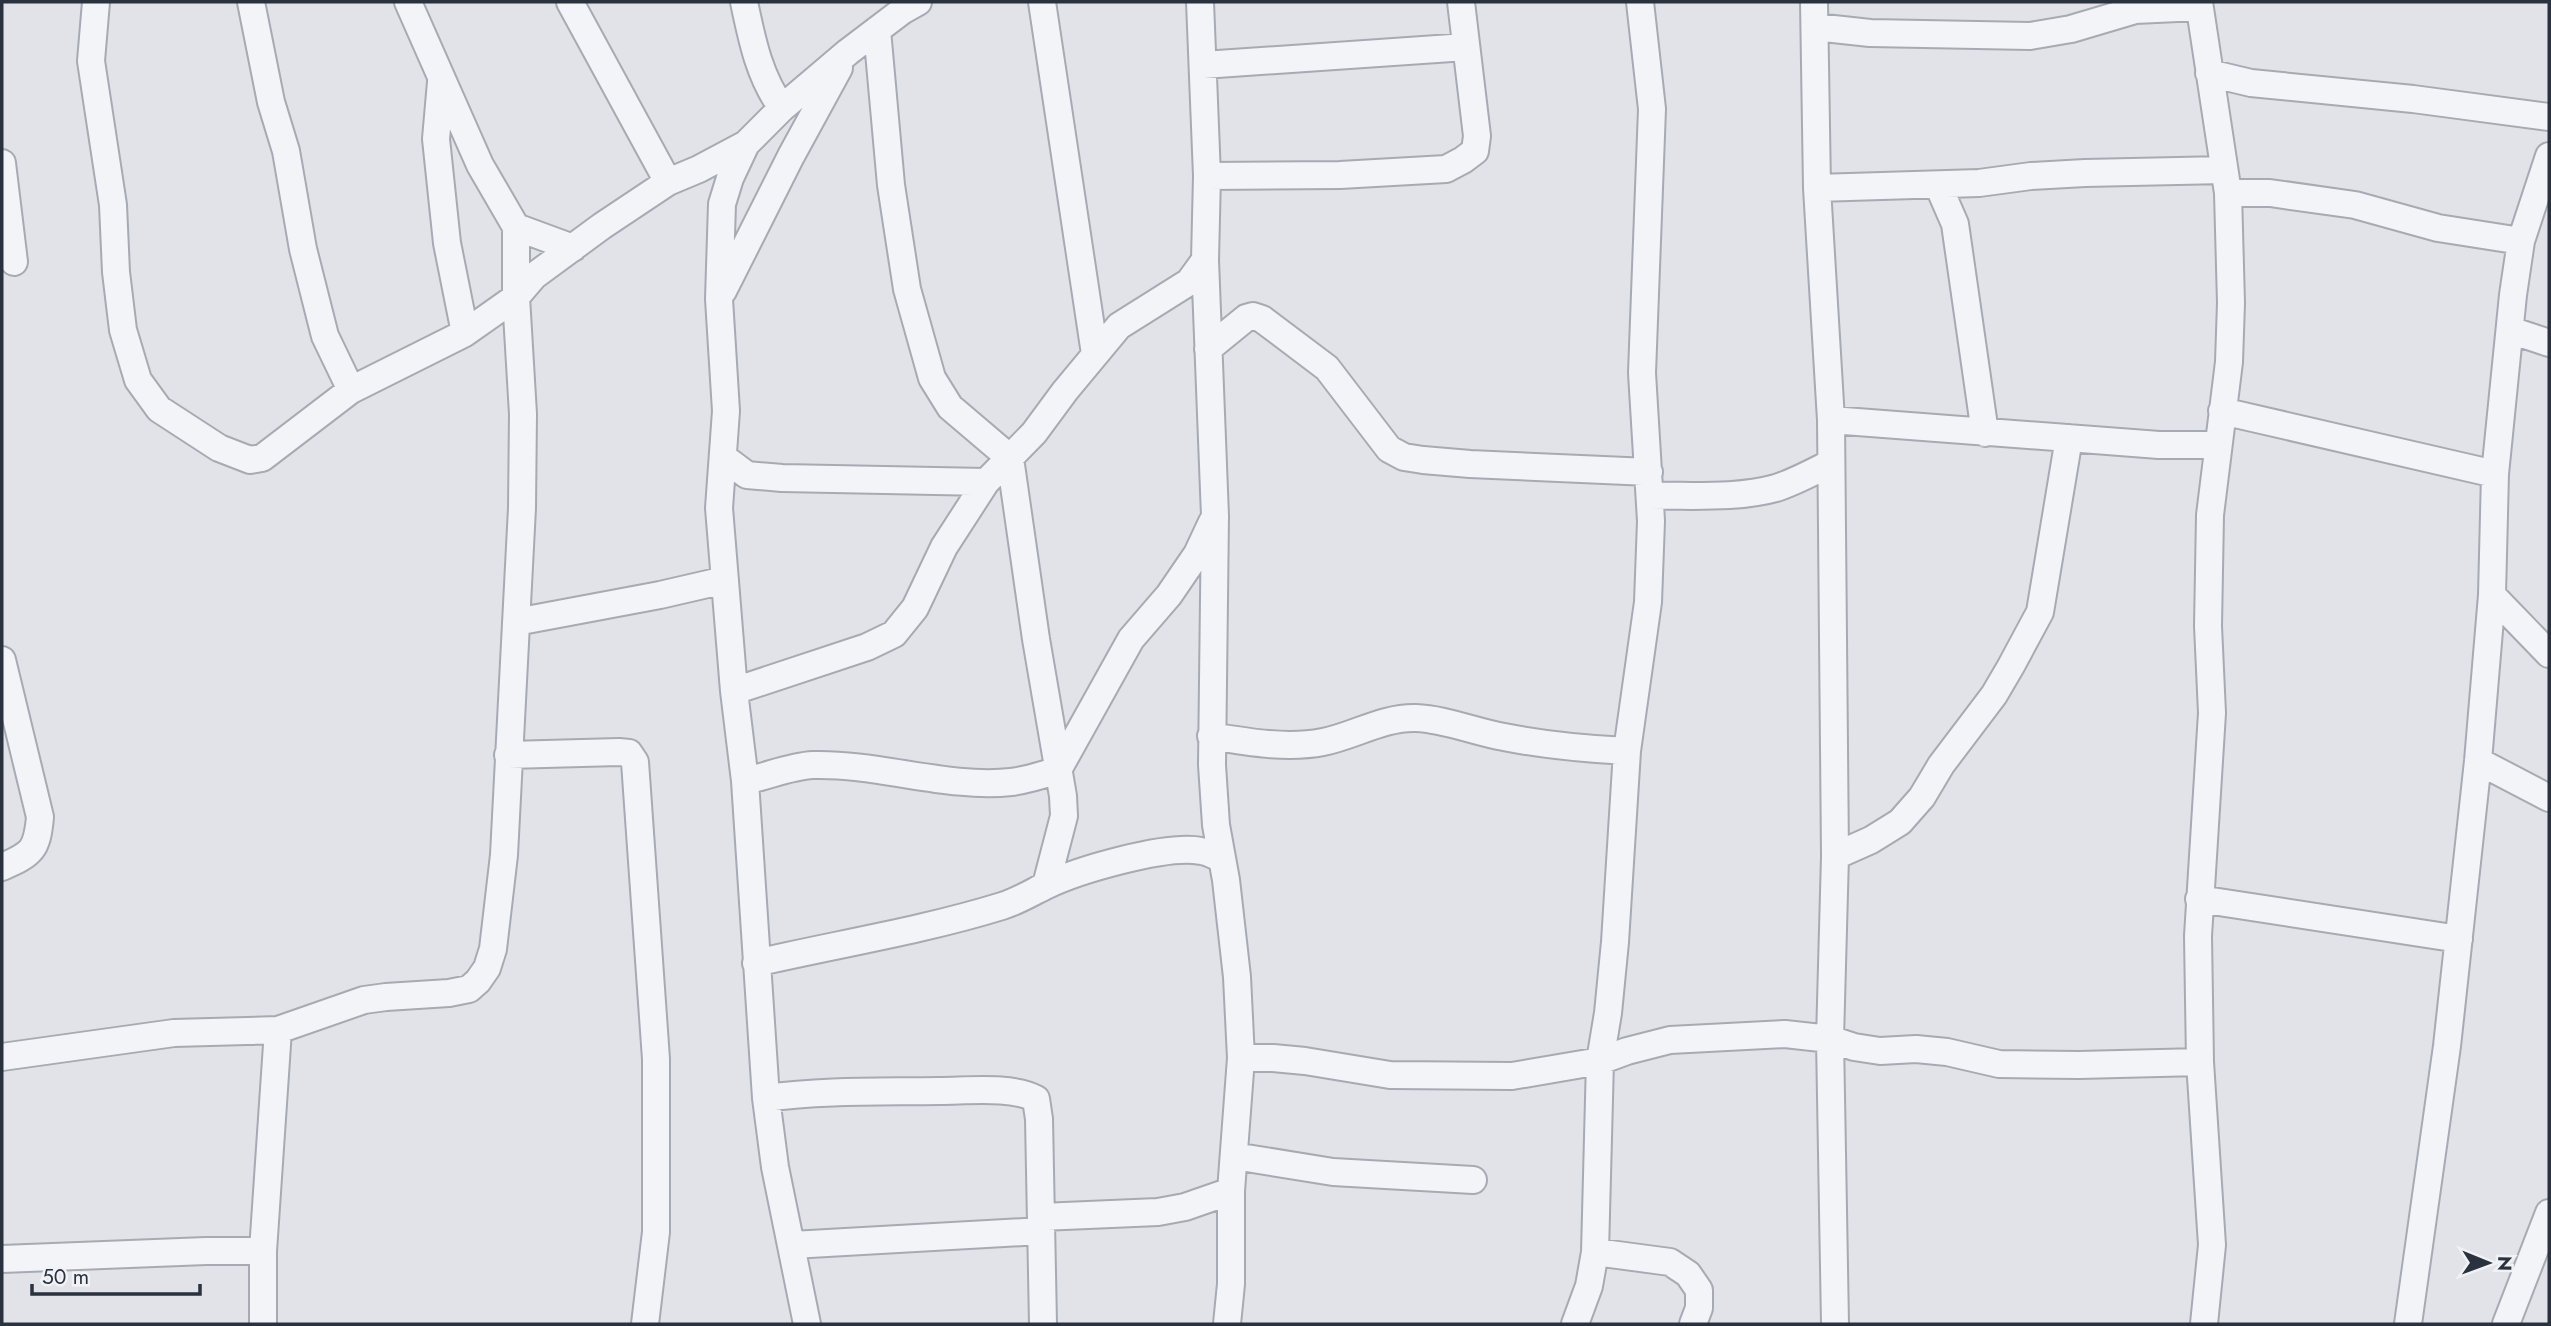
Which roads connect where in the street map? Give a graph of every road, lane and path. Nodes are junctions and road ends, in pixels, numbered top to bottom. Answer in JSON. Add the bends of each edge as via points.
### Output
{"nodes":[{"id":1,"x":96,"y":2,"type":"edge"},
{"id":2,"x":251,"y":2,"type":"edge"},
{"id":3,"x":408,"y":2,"type":"edge"},
{"id":4,"x":569,"y":2,"type":"edge"},
{"id":5,"x":744,"y":2,"type":"edge"},
{"id":6,"x":1042,"y":2,"type":"edge"},
{"id":7,"x":1200,"y":2,"type":"edge"},
{"id":8,"x":1461,"y":2,"type":"edge"},
{"id":9,"x":1640,"y":2,"type":"edge"},
{"id":10,"x":2199,"y":4,"type":"edge"},
{"id":11,"x":907,"y":5,"type":"edge"},
{"id":12,"x":1814,"y":15,"type":"edge"},
{"id":13,"x":877,"y":30,"type":"junction"},
{"id":14,"x":1466,"y":47,"type":"junction"},
{"id":15,"x":848,"y":52,"type":"junction"},
{"id":16,"x":1203,"y":65,"type":"junction"},
{"id":17,"x":2209,"y":73,"type":"junction"},
{"id":18,"x":442,"y":81,"type":"junction"},
{"id":19,"x":782,"y":108,"type":"junction"},
{"id":20,"x":2549,"y":117,"type":"edge"},
{"id":21,"x":746,"y":144,"type":"junction"},
{"id":22,"x":2,"y":163,"type":"edge"},
{"id":23,"x":2547,"y":170,"type":"edge"},
{"id":24,"x":1208,"y":176,"type":"junction"},
{"id":25,"x":668,"y":182,"type":"junction"},
{"id":26,"x":2226,"y":182,"type":"junction"},
{"id":27,"x":1938,"y":185,"type":"junction"},
{"id":28,"x":1817,"y":188,"type":"junction"},
{"id":29,"x":516,"y":227,"type":"junction"},
{"id":30,"x":2521,"y":241,"type":"junction"},
{"id":31,"x":573,"y":248,"type":"junction"},
{"id":32,"x":1205,"y":260,"type":"junction"},
{"id":33,"x":14,"y":262,"type":"dead end"},
{"id":34,"x":516,"y":297,"type":"junction"},
{"id":35,"x":719,"y":299,"type":"junction"},
{"id":36,"x":2510,"y":330,"type":"junction"},
{"id":37,"x":465,"y":333,"type":"junction"},
{"id":38,"x":2549,"y":343,"type":"edge"},
{"id":39,"x":1208,"y":349,"type":"junction"},
{"id":40,"x":1096,"y":354,"type":"junction"},
{"id":41,"x":351,"y":390,"type":"junction"},
{"id":42,"x":2222,"y":411,"type":"junction"},
{"id":43,"x":1831,"y":420,"type":"junction"},
{"id":44,"x":1985,"y":433,"type":"junction"},
{"id":45,"x":2069,"y":438,"type":"junction"},
{"id":46,"x":2217,"y":445,"type":"junction"},
{"id":47,"x":723,"y":457,"type":"junction"},
{"id":48,"x":1010,"y":458,"type":"junction"},
{"id":49,"x":1831,"y":463,"type":"junction"},
{"id":50,"x":2495,"y":474,"type":"junction"},
{"id":51,"x":986,"y":482,"type":"junction"},
{"id":52,"x":1650,"y":484,"type":"junction"},
{"id":53,"x":1215,"y":516,"type":"junction"},
{"id":54,"x":725,"y":580,"type":"junction"},
{"id":55,"x":2492,"y":595,"type":"junction"},
{"id":56,"x":516,"y":622,"type":"junction"},
{"id":57,"x":2549,"y":654,"type":"edge"},
{"id":58,"x":2,"y":660,"type":"edge"},
{"id":59,"x":734,"y":691,"type":"junction"},
{"id":60,"x":1211,"y":736,"type":"junction"},
{"id":61,"x":1627,"y":751,"type":"junction"},
{"id":62,"x":508,"y":755,"type":"junction"},
{"id":63,"x":2477,"y":761,"type":"junction"},
{"id":64,"x":1058,"y":770,"type":"junction"},
{"id":65,"x":745,"y":781,"type":"junction"},
{"id":66,"x":2549,"y":798,"type":"edge"},
{"id":67,"x":1835,"y":856,"type":"junction"},
{"id":68,"x":1222,"y":858,"type":"junction"},
{"id":69,"x":2,"y":867,"type":"edge"},
{"id":70,"x":1046,"y":885,"type":"junction"},
{"id":71,"x":2199,"y":899,"type":"junction"},
{"id":72,"x":2459,"y":939,"type":"junction"},
{"id":73,"x":756,"y":963,"type":"junction"},
{"id":74,"x":278,"y":1030,"type":"junction"},
{"id":75,"x":1830,"y":1039,"type":"junction"},
{"id":76,"x":2,"y":1057,"type":"edge"},
{"id":77,"x":1241,"y":1058,"type":"junction"},
{"id":78,"x":1600,"y":1061,"type":"junction"},
{"id":79,"x":2200,"y":1062,"type":"junction"},
{"id":80,"x":766,"y":1098,"type":"junction"},
{"id":81,"x":1234,"y":1156,"type":"junction"},
{"id":82,"x":1473,"y":1180,"type":"dead end"},
{"id":83,"x":1231,"y":1191,"type":"junction"},
{"id":84,"x":2549,"y":1213,"type":"edge"},
{"id":85,"x":1041,"y":1224,"type":"junction"},
{"id":86,"x":792,"y":1245,"type":"junction"},
{"id":87,"x":262,"y":1251,"type":"junction"},
{"id":88,"x":1595,"y":1252,"type":"junction"},
{"id":89,"x":2,"y":1259,"type":"edge"},
{"id":90,"x":263,"y":1324,"type":"edge"},
{"id":91,"x":645,"y":1324,"type":"edge"},
{"id":92,"x":807,"y":1324,"type":"edge"},
{"id":93,"x":1043,"y":1324,"type":"edge"},
{"id":94,"x":1227,"y":1324,"type":"edge"},
{"id":95,"x":1575,"y":1324,"type":"edge"},
{"id":96,"x":1693,"y":1324,"type":"edge"},
{"id":97,"x":1835,"y":1324,"type":"edge"},
{"id":98,"x":2204,"y":1324,"type":"edge"},
{"id":99,"x":2408,"y":1324,"type":"edge"},
{"id":100,"x":2506,"y":1324,"type":"edge"}],
"edges":[{"from":1,"to":41,"type":"street","via":[[92,61],[113,205],[123,330],[138,380],[159,409],[219,449],[250,460],[262,458]]},
{"from":2,"to":41,"type":"street","via":[[325,336]]},
{"from":3,"to":18,"type":"street"},
{"from":4,"to":25,"type":"street"},
{"from":5,"to":19,"type":"street","via":[[763,78]]},
{"from":6,"to":40,"type":"street"},
{"from":7,"to":16,"type":"street"},
{"from":8,"to":14,"type":"street"},
{"from":9,"to":52,"type":"street","via":[[1652,108],[1642,373]]},
{"from":10,"to":12,"type":"street","via":[[2135,10],[2030,36],[1870,33]]},
{"from":10,"to":17,"type":"street"},
{"from":11,"to":13,"type":"street"},
{"from":12,"to":28,"type":"street"},
{"from":13,"to":15,"type":"street"},
{"from":13,"to":48,"type":"street","via":[[906,289],[932,378],[950,407]]},
{"from":14,"to":16,"type":"street"},
{"from":14,"to":24,"type":"street","via":[[1475,151],[1446,169]]},
{"from":15,"to":19,"type":"street"},
{"from":15,"to":35,"type":"street"},
{"from":16,"to":24,"type":"street"},
{"from":17,"to":20,"type":"street","via":[[2251,83]]},
{"from":17,"to":26,"type":"street"},
{"from":18,"to":29,"type":"street","via":[[495,194]]},
{"from":18,"to":37,"type":"street","via":[[436,139],[447,243]]},
{"from":19,"to":21,"type":"street"},
{"from":21,"to":25,"type":"street"},
{"from":21,"to":35,"type":"street","via":[[722,204]]},
{"from":22,"to":33,"type":"street"},
{"from":23,"to":30,"type":"street"},
{"from":24,"to":32,"type":"street"},
{"from":25,"to":31,"type":"street"},
{"from":26,"to":27,"type":"street","via":[[2072,174]]},
{"from":26,"to":30,"type":"street","via":[[2343,203],[2438,228]]},
{"from":26,"to":42,"type":"street","via":[[2231,303]]},
{"from":27,"to":28,"type":"street"},
{"from":27,"to":44,"type":"street","via":[[1955,223]]},
{"from":28,"to":43,"type":"street"},
{"from":29,"to":31,"type":"street"},
{"from":29,"to":34,"type":"street"},
{"from":30,"to":36,"type":"street"},
{"from":31,"to":34,"type":"street","via":[[534,276]]},
{"from":32,"to":39,"type":"street"},
{"from":32,"to":40,"type":"street","via":[[1189,282],[1119,326]]},
{"from":34,"to":37,"type":"street"},
{"from":34,"to":56,"type":"street","via":[[523,425]]},
{"from":35,"to":47,"type":"street","via":[[726,411]]},
{"from":36,"to":38,"type":"street"},
{"from":36,"to":50,"type":"street"},
{"from":37,"to":41,"type":"street"},
{"from":39,"to":52,"type":"street","via":[[1247,318],[1262,319],[1327,368],[1389,449],[1404,457]]},
{"from":39,"to":53,"type":"street"},
{"from":40,"to":48,"type":"street"},
{"from":42,"to":46,"type":"street"},
{"from":42,"to":50,"type":"street"},
{"from":43,"to":44,"type":"street"},
{"from":43,"to":49,"type":"street"},
{"from":44,"to":45,"type":"street"},
{"from":45,"to":46,"type":"street"},
{"from":45,"to":67,"type":"street","via":[[2040,612],[2011,666],[1900,822]]},
{"from":46,"to":71,"type":"street","via":[[2210,514],[2212,713]]},
{"from":47,"to":51,"type":"street","via":[[747,475]]},
{"from":47,"to":54,"type":"street","via":[[719,508]]},
{"from":48,"to":51,"type":"street"},
{"from":48,"to":64,"type":"street"},
{"from":49,"to":52,"type":"street","via":[[1775,488],[1732,495]]},
{"from":49,"to":67,"type":"street"},
{"from":50,"to":55,"type":"street"},
{"from":51,"to":59,"type":"street","via":[[944,547],[915,608],[894,634]]},
{"from":52,"to":61,"type":"street","via":[[1648,602]]},
{"from":53,"to":60,"type":"street"},
{"from":53,"to":64,"type":"street","via":[[1176,585],[1131,639]]},
{"from":54,"to":56,"type":"street"},
{"from":54,"to":59,"type":"street"},
{"from":55,"to":57,"type":"street"},
{"from":55,"to":63,"type":"street"},
{"from":56,"to":62,"type":"street"},
{"from":58,"to":69,"type":"street","via":[[40,817],[38,840],[27,856]]},
{"from":59,"to":65,"type":"street"},
{"from":60,"to":61,"type":"street","via":[[1280,744],[1321,743],[1387,721],[1412,718],[1506,738]]},
{"from":60,"to":68,"type":"street"},
{"from":61,"to":78,"type":"street","via":[[1615,942]]},
{"from":62,"to":74,"type":"street","via":[[507,814],[493,949],[478,981],[469,989],[449,993],[364,1000]]},
{"from":62,"to":91,"type":"street","via":[[619,752],[629,753],[635,762],[656,1059],[656,1232]]},
{"from":63,"to":66,"type":"street"},
{"from":63,"to":72,"type":"street"},
{"from":64,"to":65,"type":"street","via":[[1008,783],[812,765]]},
{"from":64,"to":70,"type":"street","via":[[1064,816]]},
{"from":65,"to":73,"type":"street"},
{"from":67,"to":75,"type":"street"},
{"from":68,"to":70,"type":"street","via":[[1179,850],[1110,863]]},
{"from":68,"to":77,"type":"street","via":[[1237,977]]},
{"from":70,"to":73,"type":"street","via":[[1003,906]]},
{"from":71,"to":72,"type":"street"},
{"from":71,"to":79,"type":"street"},
{"from":72,"to":99,"type":"street"},
{"from":73,"to":80,"type":"street"},
{"from":74,"to":76,"type":"street","via":[[174,1033]]},
{"from":74,"to":87,"type":"street"},
{"from":75,"to":78,"type":"street","via":[[1785,1034],[1670,1040]]},
{"from":75,"to":79,"type":"street","via":[[1881,1051],[1947,1052],[1999,1064]]},
{"from":75,"to":97,"type":"street"},
{"from":77,"to":78,"type":"street","via":[[1424,1076],[1512,1076]]},
{"from":77,"to":81,"type":"street"},
{"from":78,"to":88,"type":"street"},
{"from":79,"to":98,"type":"street","via":[[2212,1245]]},
{"from":80,"to":85,"type":"street","via":[[841,1092],[1026,1093],[1036,1099],[1039,1119]]},
{"from":80,"to":86,"type":"street"},
{"from":81,"to":82,"type":"street","via":[[1333,1172]]},
{"from":81,"to":83,"type":"street"},
{"from":83,"to":85,"type":"street","via":[[1157,1212]]},
{"from":83,"to":94,"type":"street"},
{"from":84,"to":100,"type":"street"},
{"from":85,"to":86,"type":"street"},
{"from":85,"to":93,"type":"street"},
{"from":86,"to":92,"type":"street"},
{"from":87,"to":89,"type":"street"},
{"from":87,"to":90,"type":"street"},
{"from":88,"to":95,"type":"street"},
{"from":88,"to":96,"type":"street","via":[[1670,1262],[1688,1274],[1699,1290]]}]}
